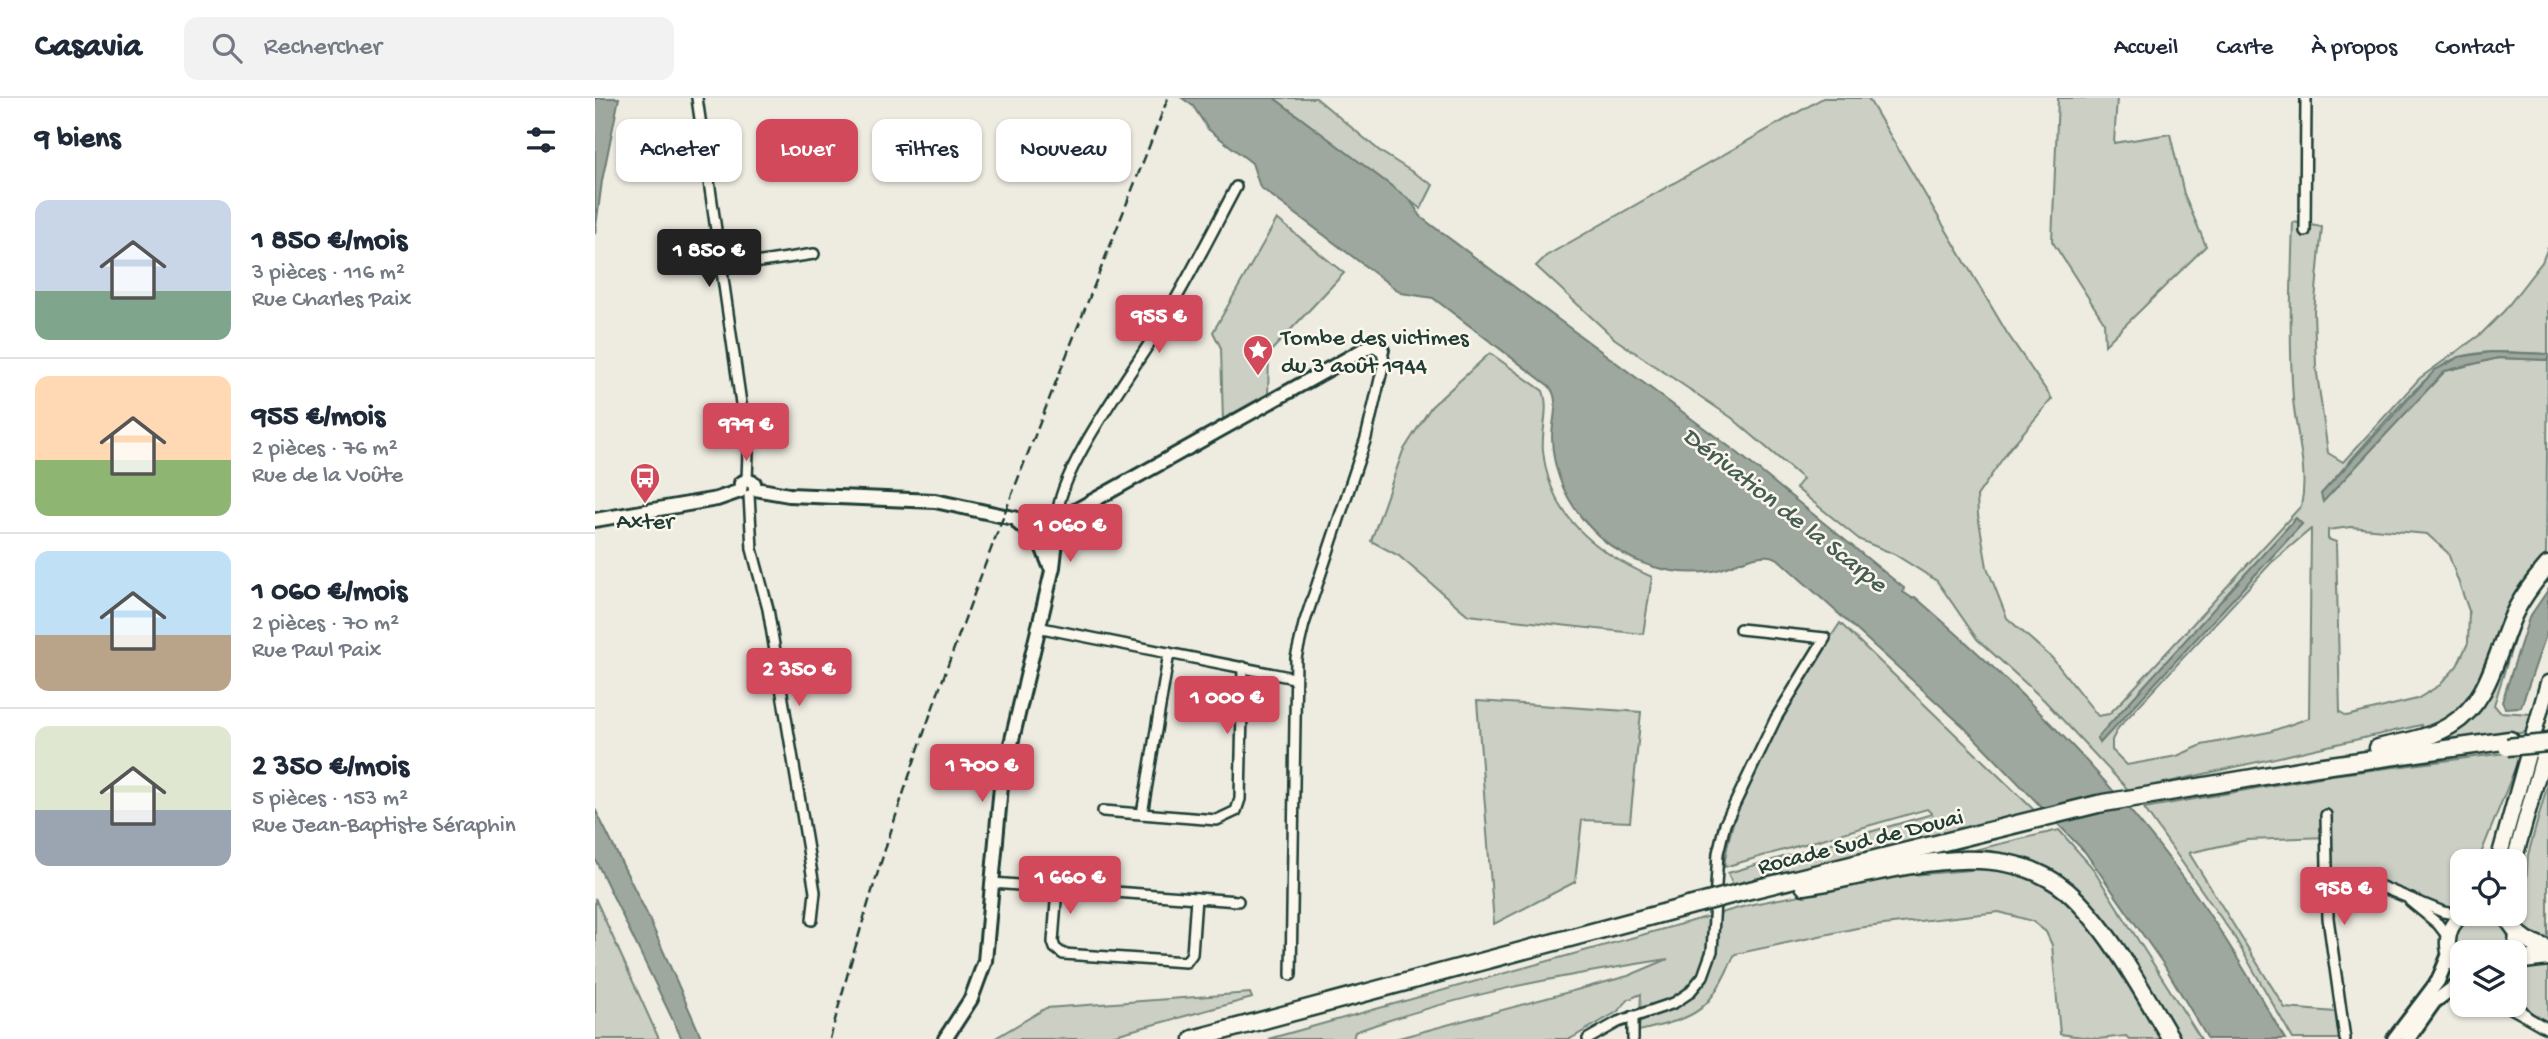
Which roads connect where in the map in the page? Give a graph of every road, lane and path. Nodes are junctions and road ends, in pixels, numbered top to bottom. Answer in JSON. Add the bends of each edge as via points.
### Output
{"nodes":[{"id":1,"x":697,"y":98,"type":"edge"},
{"id":2,"x":2306,"y":98,"type":"edge"},
{"id":3,"x":1236,"y":187,"type":"dead end"},
{"id":4,"x":2305,"y":231,"type":"dead end"},
{"id":5,"x":814,"y":254,"type":"dead end"},
{"id":6,"x":720,"y":268,"type":"junction"},
{"id":7,"x":1382,"y":350,"type":"joint"},
{"id":8,"x":748,"y":489,"type":"junction"},
{"id":9,"x":1012,"y":519,"type":"junction"},
{"id":10,"x":595,"y":520,"type":"edge"},
{"id":11,"x":1053,"y":529,"type":"junction"},
{"id":12,"x":1041,"y":541,"type":"junction"},
{"id":13,"x":2548,"y":565,"type":"edge"},
{"id":14,"x":1049,"y":577,"type":"junction"},
{"id":15,"x":1037,"y":627,"type":"junction"},
{"id":16,"x":1740,"y":629,"type":"dead end"},
{"id":17,"x":1169,"y":653,"type":"junction"},
{"id":18,"x":1243,"y":667,"type":"junction"},
{"id":19,"x":1294,"y":678,"type":"junction"},
{"id":20,"x":2548,"y":683,"type":"edge"},
{"id":21,"x":2548,"y":740,"type":"edge"},
{"id":22,"x":2509,"y":743,"type":"junction"},
{"id":23,"x":2263,"y":775,"type":"junction"},
{"id":24,"x":2143,"y":800,"type":"junction"},
{"id":25,"x":1103,"y":811,"type":"dead end"},
{"id":26,"x":1142,"y":814,"type":"junction"},
{"id":27,"x":2326,"y":815,"type":"dead end"},
{"id":28,"x":2038,"y":822,"type":"junction"},
{"id":29,"x":2501,"y":849,"type":"edge"},
{"id":30,"x":2517,"y":849,"type":"edge"},
{"id":31,"x":992,"y":883,"type":"junction"},
{"id":32,"x":2327,"y":883,"type":"junction"},
{"id":33,"x":1057,"y":888,"type":"junction"},
{"id":34,"x":1777,"y":890,"type":"junction"},
{"id":35,"x":1738,"y":896,"type":"junction"},
{"id":36,"x":2405,"y":897,"type":"junction"},
{"id":37,"x":1196,"y":898,"type":"junction"},
{"id":38,"x":1238,"y":901,"type":"dead end"},
{"id":39,"x":1690,"y":909,"type":"junction"},
{"id":40,"x":2450,"y":910,"type":"edge"},
{"id":41,"x":812,"y":920,"type":"dead end"},
{"id":42,"x":2451,"y":926,"type":"edge"},
{"id":43,"x":2514,"y":926,"type":"edge"},
{"id":44,"x":2448,"y":937,"type":"junction"},
{"id":45,"x":2548,"y":949,"type":"edge"},
{"id":46,"x":2449,"y":954,"type":"joint"},
{"id":47,"x":2548,"y":957,"type":"edge"},
{"id":48,"x":2527,"y":958,"type":"edge"},
{"id":49,"x":1291,"y":975,"type":"dead end"},
{"id":50,"x":2450,"y":990,"type":"edge"},
{"id":51,"x":1633,"y":1016,"type":"junction"},
{"id":52,"x":2527,"y":1016,"type":"edge"},
{"id":53,"x":2524,"y":1017,"type":"edge"},
{"id":54,"x":2532,"y":1022,"type":"junction"},
{"id":55,"x":2548,"y":1029,"type":"edge"},
{"id":56,"x":945,"y":1039,"type":"edge"},
{"id":57,"x":1193,"y":1039,"type":"edge"},
{"id":58,"x":1219,"y":1039,"type":"edge"},
{"id":59,"x":1588,"y":1039,"type":"edge"},
{"id":60,"x":1633,"y":1039,"type":"edge"},
{"id":61,"x":2171,"y":1039,"type":"edge"},
{"id":62,"x":2345,"y":1039,"type":"edge"},
{"id":63,"x":2394,"y":1039,"type":"edge"},
{"id":64,"x":2407,"y":1039,"type":"edge"}],
"edges":[{"from":1,"to":6,"type":"street"},
{"from":2,"to":4,"type":"street"},
{"from":3,"to":11,"type":"street","via":[[1160,327],[1083,449],[1058,505]]},
{"from":5,"to":6,"type":"street"},
{"from":6,"to":8,"type":"street","via":[[748,453]]},
{"from":7,"to":11,"type":"street","via":[[1370,346],[1072,513]]},
{"from":7,"to":19,"type":"street","via":[[1384,362],[1368,430],[1301,634]]},
{"from":8,"to":9,"type":"street","via":[[935,501]]},
{"from":8,"to":10,"type":"street","via":[[717,499]]},
{"from":8,"to":41,"type":"street","via":[[752,549],[768,609],[815,892]]},
{"from":9,"to":11,"type":"street"},
{"from":9,"to":12,"type":"street"},
{"from":11,"to":12,"type":"street","via":[[1050,545]]},
{"from":11,"to":14,"type":"street"},
{"from":12,"to":14,"type":"street"},
{"from":13,"to":23,"type":"highway","via":[[2515,611],[2484,691],[2457,721],[2424,737]]},
{"from":14,"to":15,"type":"street"},
{"from":15,"to":17,"type":"street"},
{"from":15,"to":31,"type":"street","via":[[1001,786]]},
{"from":16,"to":51,"type":"street","via":[[1825,638],[1776,718],[1725,824],[1718,853],[1712,951],[1703,976],[1674,1003]]},
{"from":17,"to":18,"type":"street"},
{"from":17,"to":26,"type":"street"},
{"from":18,"to":19,"type":"street"},
{"from":18,"to":26,"type":"street","via":[[1240,803],[1236,811],[1217,820]]},
{"from":19,"to":49,"type":"street"},
{"from":20,"to":29,"type":"main road"},
{"from":21,"to":22,"type":"highway","name":"Rocade Sud de Douai","bridge":true},
{"from":21,"to":30,"type":"main road"},
{"from":22,"to":23,"type":"highway","name":"Rocade Sud de Douai"},
{"from":22,"to":24,"type":"highway","name":"Rocade Sud de Douai"},
{"from":23,"to":24,"type":"highway","name":"Rocade Sud de Douai"},
{"from":24,"to":28,"type":"highway","name":"Rocade Sud de Douai"},
{"from":25,"to":26,"type":"street"},
{"from":27,"to":32,"type":"street"},
{"from":28,"to":34,"type":"highway","name":"Rocade Sud de Douai"},
{"from":28,"to":35,"type":"highway","name":"Rocade Sud de Douai"},
{"from":31,"to":33,"type":"street"},
{"from":31,"to":56,"type":"street","via":[[983,968],[967,1006]]},
{"from":32,"to":36,"type":"street","via":[[2363,880]]},
{"from":32,"to":62,"type":"street"},
{"from":33,"to":37,"type":"street"},
{"from":33,"to":37,"type":"street","via":[[1055,948],[1063,954],[1179,963],[1189,960]]},
{"from":34,"to":35,"type":"highway","name":"Rocade Sud de Douai"},
{"from":34,"to":61,"type":"highway","via":[[1948,862],[1990,862],[2027,869],[2055,883],[2083,908]]},
{"from":35,"to":39,"type":"highway","name":"Rocade Sud de Douai"},
{"from":36,"to":40,"type":"street"},
{"from":36,"to":44,"type":"street"},
{"from":37,"to":38,"type":"street"},
{"from":39,"to":57,"type":"highway","name":"Rocade Sud de Douai"},
{"from":39,"to":58,"type":"highway","name":"Rocade Sud de Douai"},
{"from":42,"to":44,"type":"main road"},
{"from":43,"to":45,"type":"highway","via":[[2528,942]]},
{"from":44,"to":46,"type":"main road"},
{"from":46,"to":63,"type":"street","via":[[2438,981]]},
{"from":47,"to":48,"type":"highway"},
{"from":50,"to":64,"type":"street","via":[[2434,1002]]},
{"from":51,"to":59,"type":"street"},
{"from":51,"to":60,"type":"street"},
{"from":52,"to":54,"type":"street"},
{"from":53,"to":54,"type":"street"},
{"from":54,"to":55,"type":"street"}]}
